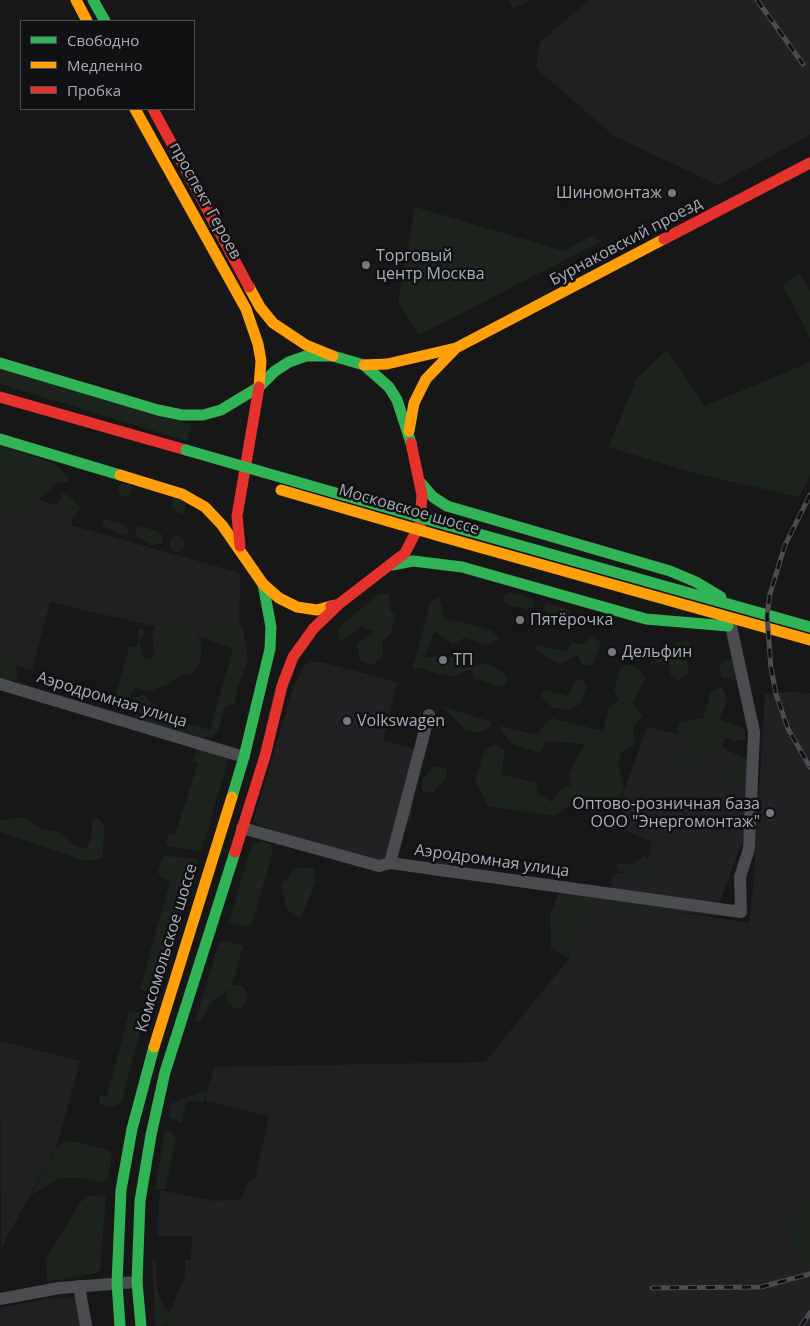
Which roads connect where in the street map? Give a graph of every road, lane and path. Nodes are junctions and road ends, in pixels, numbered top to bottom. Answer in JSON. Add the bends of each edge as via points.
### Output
{"nodes":[{"id":1,"x":76,"y":0,"type":"edge"},
{"id":2,"x":93,"y":0,"type":"edge"},
{"id":3,"x":86,"y":20,"type":"edge"},
{"id":4,"x":104,"y":20,"type":"edge"},
{"id":5,"x":136,"y":110,"type":"edge"},
{"id":6,"x":153,"y":110,"type":"edge"},
{"id":7,"x":810,"y":163,"type":"edge"},
{"id":8,"x":456,"y":348,"type":"junction"},
{"id":9,"x":333,"y":356,"type":"junction"},
{"id":10,"x":0,"y":363,"type":"edge"},
{"id":11,"x":364,"y":365,"type":"junction"},
{"id":12,"x":259,"y":387,"type":"junction"},
{"id":13,"x":0,"y":397,"type":"edge"},
{"id":14,"x":0,"y":409,"type":"edge"},
{"id":15,"x":409,"y":432,"type":"junction"},
{"id":16,"x":0,"y":439,"type":"edge"},
{"id":17,"x":421,"y":483,"type":"junction"},
{"id":18,"x":241,"y":551,"type":"junction"},
{"id":19,"x":392,"y":565,"type":"junction"},
{"id":20,"x":263,"y":584,"type":"junction"},
{"id":21,"x":339,"y":604,"type":"junction"},
{"id":22,"x":756,"y":613,"type":"junction"},
{"id":23,"x":731,"y":626,"type":"junction"},
{"id":24,"x":753,"y":626,"type":"junction"},
{"id":25,"x":810,"y":627,"type":"edge"},
{"id":26,"x":810,"y":640,"type":"edge"},
{"id":27,"x":0,"y":684,"type":"edge"},
{"id":28,"x":429,"y":715,"type":"dead end"},
{"id":29,"x":244,"y":757,"type":"junction"},
{"id":30,"x":242,"y":828,"type":"junction"},
{"id":31,"x":390,"y":863,"type":"junction"},
{"id":32,"x":138,"y":1282,"type":"junction"},
{"id":33,"x":117,"y":1283,"type":"junction"},
{"id":34,"x":79,"y":1286,"type":"junction"},
{"id":35,"x":0,"y":1299,"type":"edge"},
{"id":36,"x":86,"y":1326,"type":"edge"},
{"id":37,"x":120,"y":1326,"type":"edge"},
{"id":38,"x":141,"y":1326,"type":"edge"}],
"edges":[{"from":1,"to":3,"type":"main road"},
{"from":2,"to":4,"type":"main road"},
{"from":5,"to":12,"type":"main road","name":"проспект Героев","via":[[246,309],[261,361]]},
{"from":6,"to":9,"type":"main road","name":"проспект Героев","via":[[260,307],[273,323]]},
{"from":7,"to":8,"type":"main road","name":"Бурнаковский проезд"},
{"from":8,"to":11,"type":"main road","via":[[387,364]]},
{"from":8,"to":15,"type":"main road","via":[[426,379],[414,403]]},
{"from":9,"to":11,"type":"main road"},
{"from":9,"to":12,"type":"main road","via":[[306,356],[289,362]]},
{"from":10,"to":12,"type":"main road","via":[[182,415],[203,415],[221,410]]},
{"from":11,"to":15,"type":"main road","via":[[389,387]]},
{"from":12,"to":18,"type":"main road","name":"проспект Героев","via":[[237,516]]},
{"from":13,"to":22,"type":"main road","name":"Московское шоссе","bridge":true},
{"from":14,"to":24,"type":"main road","name":"Московское шоссе","bridge":true},
{"from":15,"to":17,"type":"main road"},
{"from":16,"to":18,"type":"main road","via":[[182,494],[205,507]]},
{"from":17,"to":19,"type":"main road","via":[[423,508],[420,524],[405,554]]},
{"from":17,"to":22,"type":"main road","via":[[433,497],[447,506],[670,571]]},
{"from":18,"to":20,"type":"main road"},
{"from":19,"to":21,"type":"main road"},
{"from":19,"to":23,"type":"main road","via":[[413,561],[447,565],[646,619]]},
{"from":20,"to":21,"type":"main road","via":[[279,598],[297,607],[318,610]]},
{"from":20,"to":29,"type":"main road","name":"Комсомольское шоссе","via":[[270,616],[270,649]]},
{"from":21,"to":30,"type":"main road","via":[[314,628],[293,657]]},
{"from":22,"to":25,"type":"main road","name":"Московское шоссе"},
{"from":23,"to":24,"type":"main road"},
{"from":23,"to":31,"type":"street","name":"Аэродромная улица","via":[[754,732],[749,849],[740,877],[741,912]]},
{"from":24,"to":26,"type":"main road","name":"Московское шоссе"},
{"from":27,"to":29,"type":"street","name":"Аэродромная улица"},
{"from":28,"to":31,"type":"street"},
{"from":29,"to":33,"type":"main road","name":"Комсомольское шоссе","via":[[163,1015],[132,1129],[121,1190]]},
{"from":30,"to":31,"type":"street","name":"Аэродромная улица","via":[[379,866]]},
{"from":30,"to":32,"type":"main road","via":[[165,1072],[140,1201]]},
{"from":32,"to":33,"type":"street"},
{"from":32,"to":38,"type":"main road"},
{"from":33,"to":34,"type":"street"},
{"from":33,"to":37,"type":"main road","name":"Комсомольское шоссе"},
{"from":34,"to":35,"type":"street"},
{"from":34,"to":36,"type":"street"}]}
